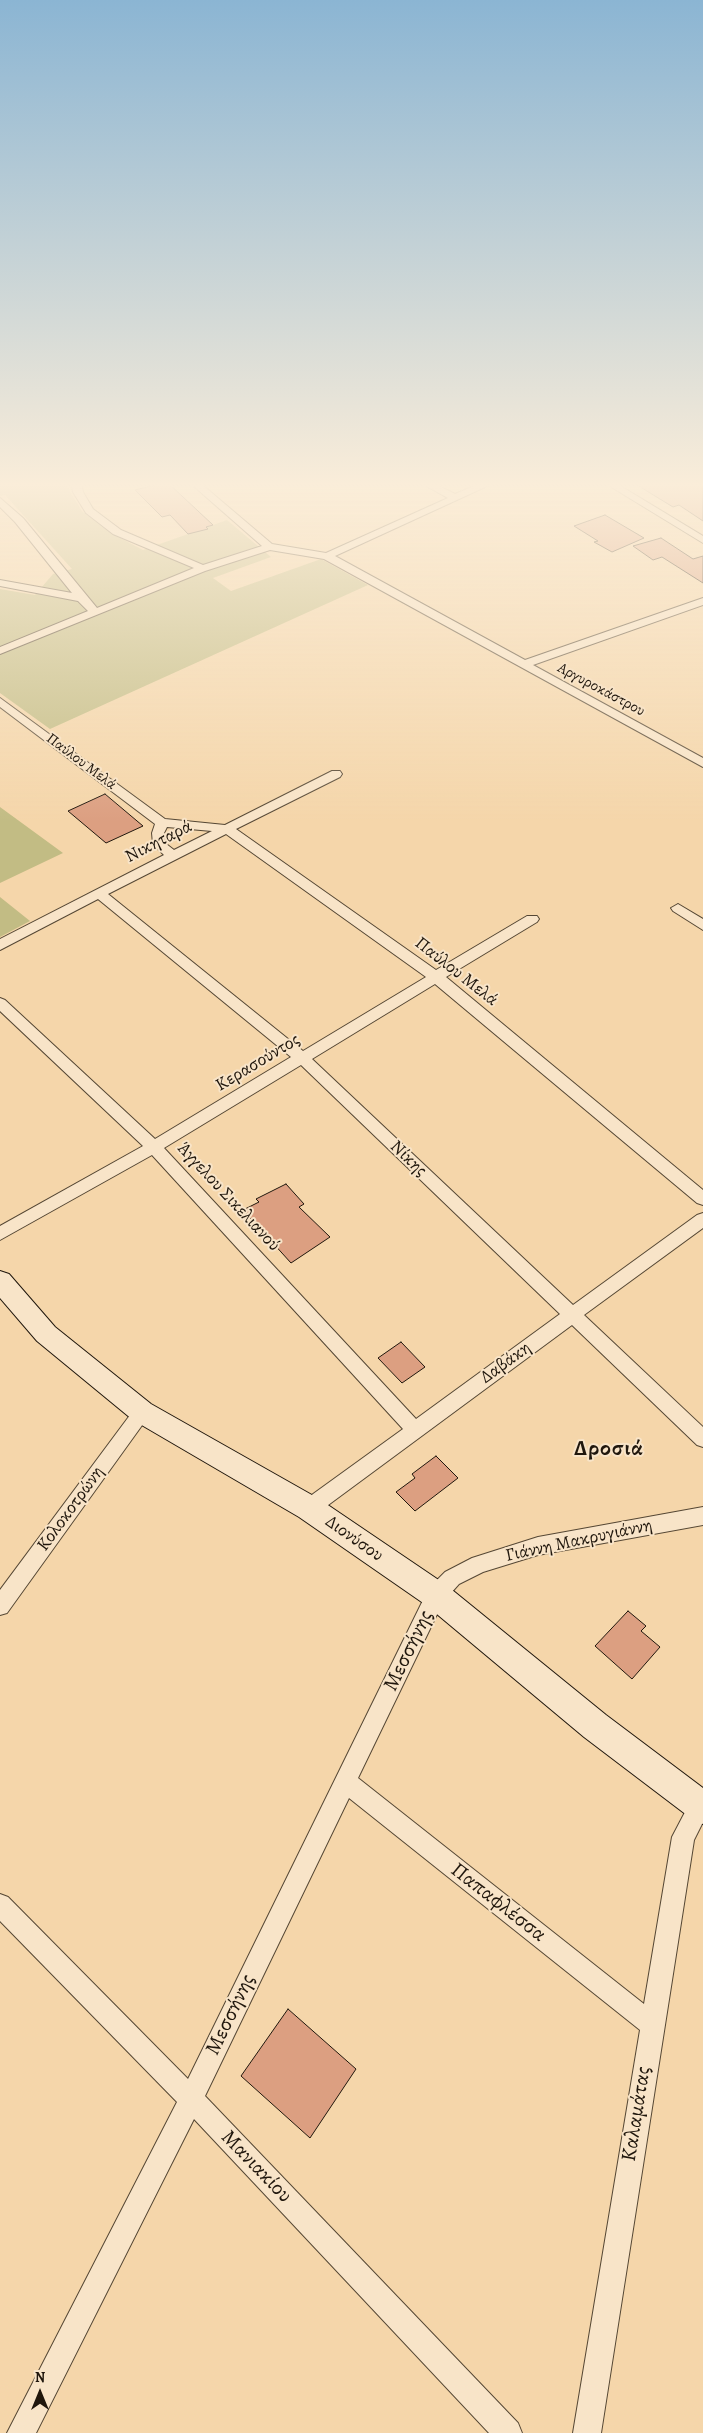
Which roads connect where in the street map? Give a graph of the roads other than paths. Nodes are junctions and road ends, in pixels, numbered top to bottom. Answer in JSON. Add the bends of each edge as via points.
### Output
{"nodes":[{"id":1,"x":68,"y":596,"type":"edge"},
{"id":2,"x":79,"y":596,"type":"edge"},
{"id":3,"x":136,"y":596,"type":"edge"},
{"id":4,"x":398,"y":596,"type":"edge"},
{"id":5,"x":81,"y":598,"type":"junction"},
{"id":6,"x":703,"y":601,"type":"edge"},
{"id":7,"x":95,"y":612,"type":"junction"},
{"id":8,"x":0,"y":651,"type":"edge"},
{"id":9,"x":523,"y":665,"type":"junction"},
{"id":10,"x":0,"y":701,"type":"edge"},
{"id":11,"x":703,"y":763,"type":"edge"},
{"id":12,"x":336,"y":774,"type":"dead end"},
{"id":13,"x":162,"y":823,"type":"junction"},
{"id":14,"x":227,"y":829,"type":"junction"},
{"id":15,"x":173,"y":856,"type":"junction"},
{"id":16,"x":99,"y":893,"type":"junction"},
{"id":17,"x":678,"y":908,"type":"dead end"},
{"id":18,"x":532,"y":919,"type":"dead end"},
{"id":19,"x":703,"y":926,"type":"edge"},
{"id":20,"x":0,"y":945,"type":"edge"},
{"id":21,"x":436,"y":977,"type":"junction"},
{"id":22,"x":0,"y":1003,"type":"edge"},
{"id":23,"x":302,"y":1058,"type":"junction"},
{"id":24,"x":154,"y":1147,"type":"junction"},
{"id":25,"x":703,"y":1199,"type":"edge"},
{"id":26,"x":703,"y":1218,"type":"edge"},
{"id":27,"x":0,"y":1234,"type":"edge"},
{"id":28,"x":0,"y":1282,"type":"edge"},
{"id":29,"x":572,"y":1315,"type":"junction"},
{"id":30,"x":142,"y":1412,"type":"junction"},
{"id":31,"x":415,"y":1430,"type":"junction"},
{"id":32,"x":703,"y":1439,"type":"edge"},
{"id":33,"x":309,"y":1508,"type":"junction"},
{"id":34,"x":703,"y":1516,"type":"edge"},
{"id":35,"x":436,"y":1595,"type":"junction"},
{"id":36,"x":0,"y":1606,"type":"edge"},
{"id":37,"x":345,"y":1781,"type":"junction"},
{"id":38,"x":702,"y":1805,"type":"edge"},
{"id":39,"x":0,"y":1905,"type":"edge"},
{"id":40,"x":651,"y":2024,"type":"junction"},
{"id":41,"x":191,"y":2099,"type":"junction"},
{"id":42,"x":21,"y":2433,"type":"edge"},
{"id":43,"x":508,"y":2433,"type":"edge"},
{"id":44,"x":587,"y":2433,"type":"edge"}],
"edges":[{"from":1,"to":5,"type":"street"},
{"from":2,"to":5,"type":"street"},
{"from":3,"to":7,"type":"street"},
{"from":4,"to":9,"type":"street","name":"Αργυροκάστρου"},
{"from":5,"to":7,"type":"street"},
{"from":6,"to":9,"type":"street"},
{"from":7,"to":8,"type":"street"},
{"from":9,"to":11,"type":"street","name":"Αργυροκάστρου"},
{"from":10,"to":13,"type":"street","name":"Παύλου Μελά"},
{"from":12,"to":14,"type":"street","name":"Νικηταρά"},
{"from":13,"to":14,"type":"street"},
{"from":13,"to":15,"type":"street","via":[[158,833],[159,844]]},
{"from":14,"to":15,"type":"street","name":"Νικηταρά"},
{"from":14,"to":21,"type":"street","name":"Παύλου Μελά"},
{"from":15,"to":16,"type":"street","name":"Νικηταρά"},
{"from":16,"to":20,"type":"street","name":"Νικηταρά"},
{"from":16,"to":23,"type":"street","name":"Νίκης"},
{"from":17,"to":19,"type":"street"},
{"from":18,"to":21,"type":"street","name":"Κερασούντος"},
{"from":21,"to":23,"type":"street","name":"Κερασούντος"},
{"from":21,"to":25,"type":"street","name":"Παύλου Μελά"},
{"from":22,"to":24,"type":"street","name":"Άγγελου Σικελιανού"},
{"from":23,"to":24,"type":"street","name":"Κερασούντος"},
{"from":23,"to":29,"type":"street","name":"Νίκης"},
{"from":24,"to":27,"type":"street","name":"Κερασούντος"},
{"from":24,"to":31,"type":"street","name":"Άγγελου Σικελιανού"},
{"from":26,"to":29,"type":"street","name":"Δαβάκη"},
{"from":28,"to":30,"type":"main road","name":"Διονύσου","via":[[46,1334]]},
{"from":29,"to":31,"type":"street","name":"Δαβάκη"},
{"from":29,"to":32,"type":"street","name":"Νίκης"},
{"from":30,"to":33,"type":"main road","name":"Διονύσου"},
{"from":30,"to":36,"type":"street","name":"Κολοκοτρώνη"},
{"from":31,"to":33,"type":"street","name":"Δαβάκη"},
{"from":33,"to":35,"type":"main road","name":"Διονύσου"},
{"from":34,"to":35,"type":"street","name":"Γιάννη Μακρυγιάννη","via":[[538,1546],[479,1564],[452,1578]]},
{"from":35,"to":37,"type":"street","name":"Μεσσήνης"},
{"from":35,"to":38,"type":"main road","name":"Διονύσου","via":[[595,1726]]},
{"from":37,"to":40,"type":"street","name":"Παπαφλέσσα"},
{"from":37,"to":41,"type":"street","name":"Μεσσήνης"},
{"from":38,"to":40,"type":"street","name":"Καλαμάτας","via":[[682,1837]]},
{"from":39,"to":41,"type":"street","name":"Μανιακίου"},
{"from":40,"to":44,"type":"street","name":"Καλαμάτας"},
{"from":41,"to":42,"type":"street","name":"Μεσσήνης"},
{"from":41,"to":43,"type":"street","name":"Μανιακίου"}]}
